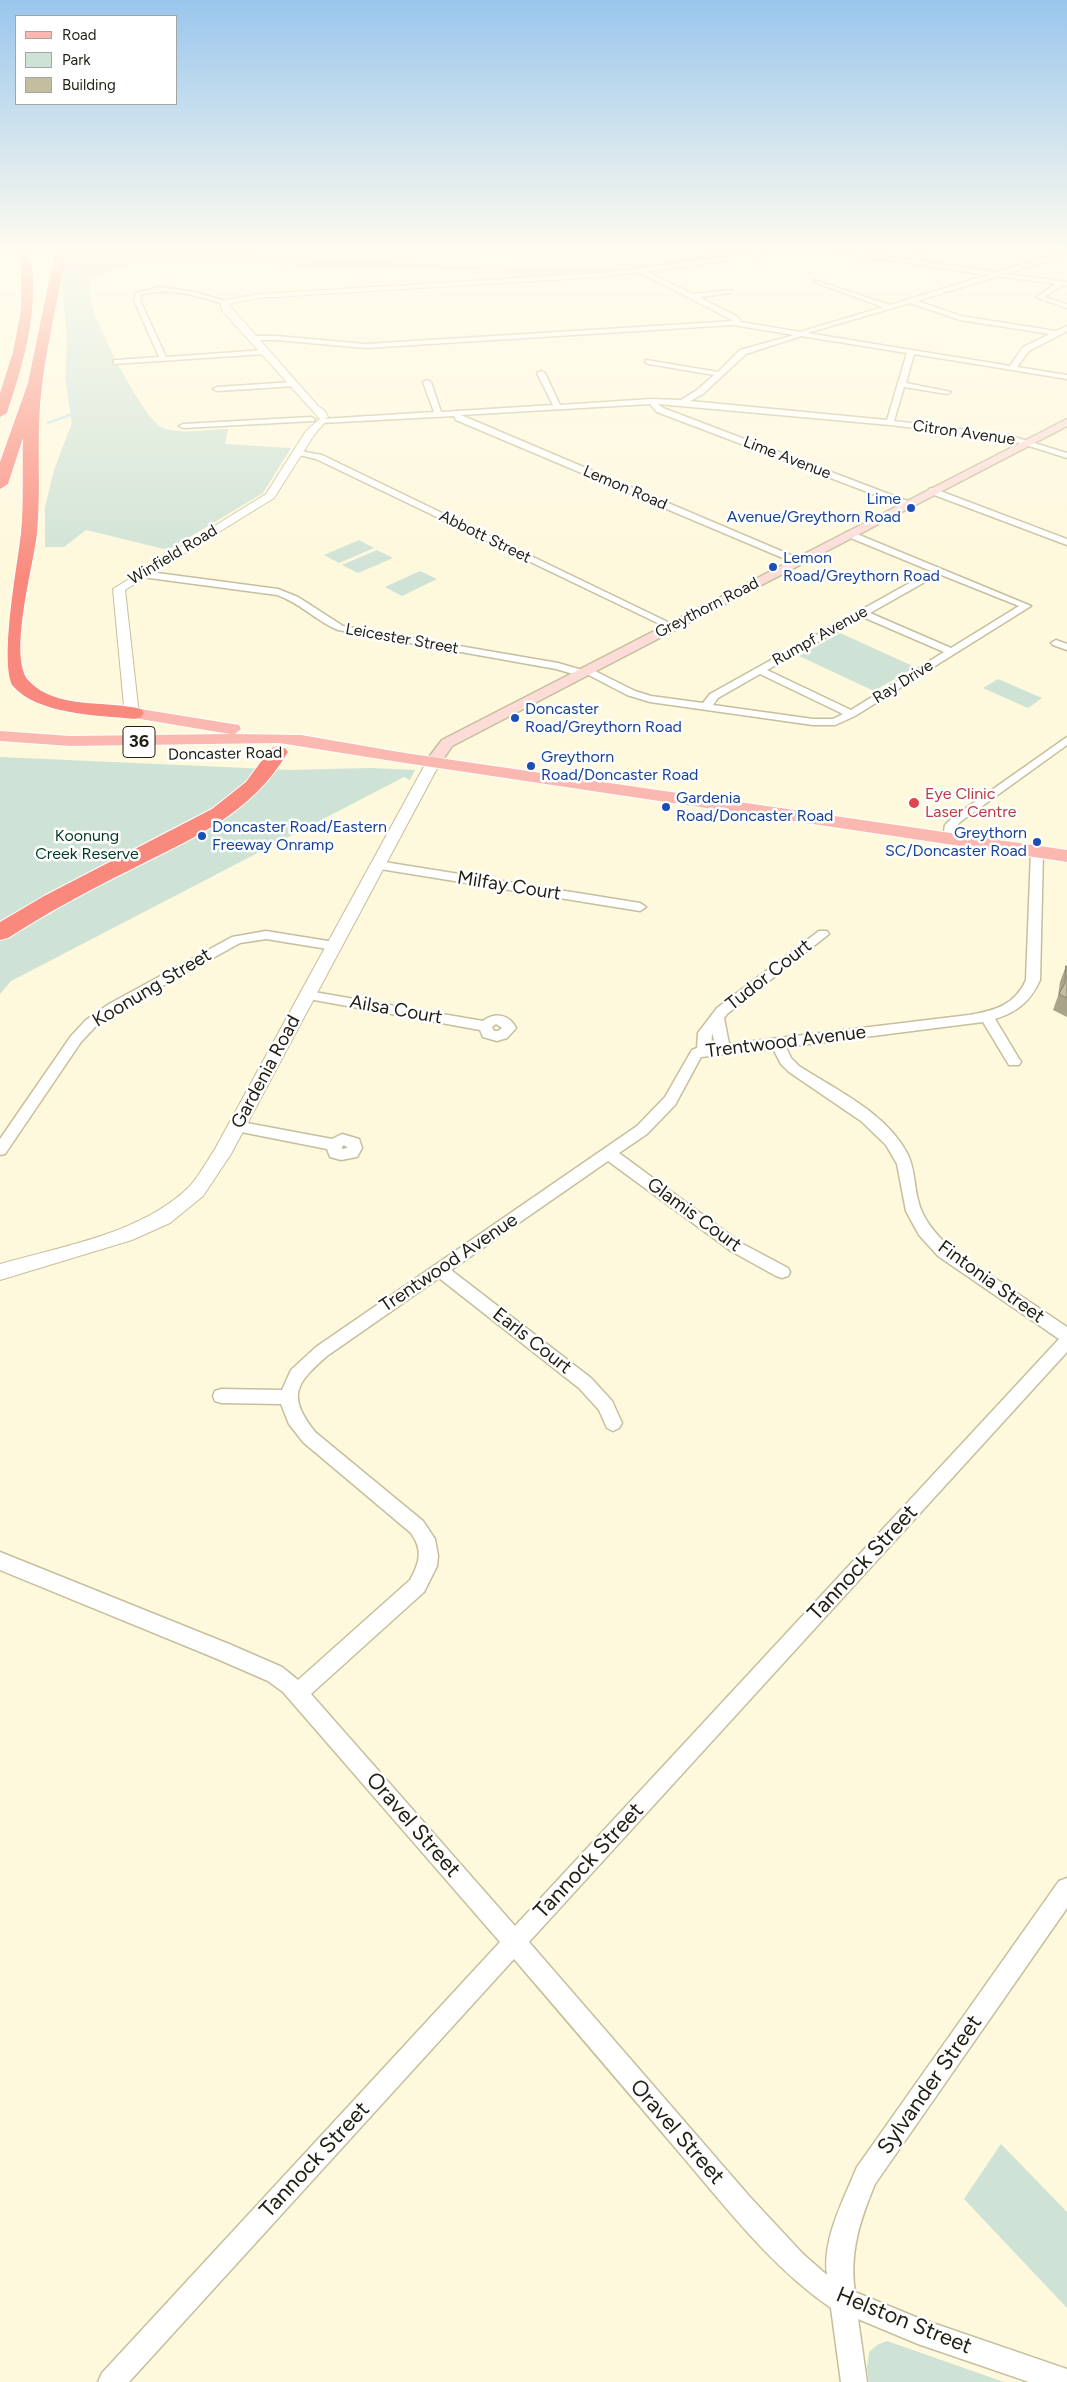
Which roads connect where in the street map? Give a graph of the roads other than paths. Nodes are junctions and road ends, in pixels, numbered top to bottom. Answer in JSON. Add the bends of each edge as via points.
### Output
{"nodes":[{"id":1,"x":16,"y":359,"type":"edge"},
{"id":2,"x":40,"y":359,"type":"edge"},
{"id":3,"x":161,"y":359,"type":"edge"},
{"id":4,"x":271,"y":359,"type":"edge"},
{"id":5,"x":735,"y":359,"type":"edge"},
{"id":6,"x":908,"y":359,"type":"edge"},
{"id":7,"x":956,"y":359,"type":"edge"},
{"id":8,"x":1018,"y":359,"type":"edge"},
{"id":9,"x":118,"y":362,"type":"dead end"},
{"id":10,"x":650,"y":362,"type":"dead end"},
{"id":11,"x":1012,"y":368,"type":"junction"},
{"id":12,"x":541,"y":373,"type":"dead end"},
{"id":13,"x":719,"y":374,"type":"junction"},
{"id":14,"x":1067,"y":377,"type":"edge"},
{"id":15,"x":427,"y":382,"type":"dead end"},
{"id":16,"x":35,"y":383,"type":"junction"},
{"id":17,"x":293,"y":384,"type":"junction"},
{"id":18,"x":901,"y":384,"type":"junction"},
{"id":19,"x":217,"y":390,"type":"dead end"},
{"id":20,"x":4,"y":391,"type":"edge"},
{"id":21,"x":700,"y":392,"type":"junction"},
{"id":22,"x":947,"y":392,"type":"dead end"},
{"id":23,"x":651,"y":401,"type":"junction"},
{"id":24,"x":660,"y":401,"type":"junction"},
{"id":25,"x":682,"y":403,"type":"junction"},
{"id":26,"x":692,"y":404,"type":"junction"},
{"id":27,"x":557,"y":406,"type":"junction"},
{"id":28,"x":455,"y":412,"type":"junction"},
{"id":29,"x":666,"y":412,"type":"junction"},
{"id":30,"x":0,"y":413,"type":"edge"},
{"id":31,"x":438,"y":413,"type":"junction"},
{"id":32,"x":317,"y":418,"type":"junction"},
{"id":33,"x":890,"y":422,"type":"junction"},
{"id":34,"x":1067,"y":422,"type":"edge"},
{"id":35,"x":183,"y":426,"type":"dead end"},
{"id":36,"x":1026,"y":443,"type":"junction"},
{"id":37,"x":298,"y":452,"type":"junction"},
{"id":38,"x":1067,"y":456,"type":"edge"},
{"id":39,"x":0,"y":484,"type":"edge"},
{"id":40,"x":932,"y":492,"type":"junction"},
{"id":41,"x":907,"y":504,"type":"junction"},
{"id":42,"x":849,"y":534,"type":"junction"},
{"id":43,"x":1067,"y":542,"type":"edge"},
{"id":44,"x":797,"y":561,"type":"junction"},
{"id":45,"x":939,"y":570,"type":"junction"},
{"id":46,"x":142,"y":574,"type":"junction"},
{"id":47,"x":863,"y":613,"type":"junction"},
{"id":48,"x":671,"y":626,"type":"junction"},
{"id":49,"x":1056,"y":643,"type":"dead end"},
{"id":50,"x":1067,"y":647,"type":"edge"},
{"id":51,"x":952,"y":652,"type":"junction"},
{"id":52,"x":759,"y":670,"type":"junction"},
{"id":53,"x":583,"y":671,"type":"junction"},
{"id":54,"x":707,"y":708,"type":"junction"},
{"id":55,"x":134,"y":713,"type":"junction"},
{"id":56,"x":851,"y":714,"type":"junction"},
{"id":57,"x":0,"y":736,"type":"edge"},
{"id":58,"x":1067,"y":740,"type":"edge"},
{"id":59,"x":278,"y":745,"type":"junction"},
{"id":60,"x":0,"y":749,"type":"edge"},
{"id":61,"x":434,"y":761,"type":"junction"},
{"id":62,"x":948,"y":838,"type":"junction"},
{"id":63,"x":1037,"y":852,"type":"junction"},
{"id":64,"x":1067,"y":856,"type":"edge"},
{"id":65,"x":378,"y":865,"type":"junction"},
{"id":66,"x":640,"y":907,"type":"dead end"},
{"id":67,"x":0,"y":933,"type":"edge"},
{"id":68,"x":823,"y":934,"type":"dead end"},
{"id":69,"x":334,"y":946,"type":"junction"},
{"id":70,"x":308,"y":995,"type":"junction"},
{"id":71,"x":717,"y":1017,"type":"junction"},
{"id":72,"x":986,"y":1017,"type":"junction"},
{"id":73,"x":485,"y":1026,"type":"dead end"},
{"id":74,"x":777,"y":1043,"type":"junction"},
{"id":75,"x":724,"y":1049,"type":"junction"},
{"id":76,"x":704,"y":1051,"type":"junction"},
{"id":77,"x":1014,"y":1062,"type":"dead end"},
{"id":78,"x":236,"y":1126,"type":"junction"},
{"id":79,"x":334,"y":1145,"type":"dead end"},
{"id":80,"x":0,"y":1150,"type":"edge"},
{"id":81,"x":609,"y":1154,"type":"junction"},
{"id":82,"x":440,"y":1270,"type":"junction"},
{"id":83,"x":0,"y":1272,"type":"edge"},
{"id":84,"x":782,"y":1272,"type":"dead end"},
{"id":85,"x":1067,"y":1336,"type":"edge"},
{"id":86,"x":1067,"y":1341,"type":"edge"},
{"id":87,"x":221,"y":1396,"type":"dead end"},
{"id":88,"x":288,"y":1397,"type":"junction"},
{"id":89,"x":613,"y":1423,"type":"dead end"},
{"id":90,"x":1,"y":1563,"type":"edge"},
{"id":91,"x":298,"y":1693,"type":"junction"},
{"id":92,"x":1067,"y":1889,"type":"edge"},
{"id":93,"x":515,"y":1943,"type":"junction"},
{"id":94,"x":741,"y":2206,"type":"joint"},
{"id":95,"x":842,"y":2300,"type":"junction"},
{"id":96,"x":111,"y":2382,"type":"edge"},
{"id":97,"x":854,"y":2382,"type":"edge"},
{"id":98,"x":1067,"y":2382,"type":"edge"}],
"edges":[{"from":1,"to":20,"type":"highway"},
{"from":2,"to":16,"type":"highway"},
{"from":3,"to":9,"type":"street"},
{"from":4,"to":17,"type":"street"},
{"from":5,"to":13,"type":"street"},
{"from":6,"to":18,"type":"street"},
{"from":7,"to":11,"type":"street"},
{"from":8,"to":11,"type":"street"},
{"from":10,"to":13,"type":"street"},
{"from":11,"to":14,"type":"street"},
{"from":12,"to":27,"type":"street"},
{"from":13,"to":21,"type":"street"},
{"from":15,"to":31,"type":"street"},
{"from":16,"to":39,"type":"highway"},
{"from":16,"to":55,"type":"highway","number":"36","via":[[28,541],[12,617],[9,664],[21,684],[34,694],[70,705]]},
{"from":17,"to":19,"type":"street"},
{"from":17,"to":32,"type":"street"},
{"from":18,"to":22,"type":"street"},
{"from":18,"to":33,"type":"street"},
{"from":20,"to":30,"type":"highway"},
{"from":21,"to":25,"type":"street"},
{"from":21,"to":26,"type":"street"},
{"from":23,"to":24,"type":"street","name":"Citron Avenue"},
{"from":23,"to":27,"type":"street","name":"Citron Avenue"},
{"from":23,"to":29,"type":"street","name":"Lime Avenue"},
{"from":24,"to":25,"type":"street","name":"Citron Avenue"},
{"from":24,"to":29,"type":"street"},
{"from":25,"to":26,"type":"street","name":"Citron Avenue"},
{"from":26,"to":33,"type":"street","name":"Citron Avenue"},
{"from":27,"to":28,"type":"street","name":"Citron Avenue"},
{"from":28,"to":31,"type":"street","name":"Citron Avenue"},
{"from":28,"to":44,"type":"street","name":"Lemon Road","via":[[459,418]]},
{"from":29,"to":41,"type":"street","name":"Lime Avenue"},
{"from":31,"to":32,"type":"street","name":"Citron Avenue"},
{"from":32,"to":35,"type":"street","name":"Citron Avenue"},
{"from":32,"to":37,"type":"street","name":"Winfield Road"},
{"from":33,"to":36,"type":"street","name":"Citron Avenue","via":[[1008,437]]},
{"from":34,"to":36,"type":"main road","name":"Greythorn Road"},
{"from":36,"to":38,"type":"street","name":"Citron Avenue"},
{"from":36,"to":40,"type":"main road","name":"Greythorn Road"},
{"from":37,"to":46,"type":"street","name":"Winfield Road","via":[[270,496]]},
{"from":37,"to":48,"type":"street","name":"Abbott Street","via":[[319,457]]},
{"from":40,"to":41,"type":"main road","name":"Greythorn Road"},
{"from":40,"to":43,"type":"street"},
{"from":41,"to":42,"type":"main road","name":"Greythorn Road"},
{"from":42,"to":44,"type":"main road","name":"Greythorn Road"},
{"from":42,"to":45,"type":"street","name":"Ray Drive"},
{"from":44,"to":48,"type":"main road","name":"Greythorn Road"},
{"from":45,"to":47,"type":"street","name":"Rumpf Avenue"},
{"from":45,"to":51,"type":"street","name":"Ray Drive","via":[[1026,606]]},
{"from":46,"to":53,"type":"street","name":"Leicester Street","via":[[278,592],[341,628]]},
{"from":46,"to":55,"type":"street","name":"Winfield Road","via":[[123,585],[118,593]]},
{"from":47,"to":51,"type":"street"},
{"from":47,"to":52,"type":"street","name":"Rumpf Avenue"},
{"from":48,"to":53,"type":"main road","name":"Greythorn Road"},
{"from":49,"to":50,"type":"street"},
{"from":51,"to":56,"type":"street","name":"Ray Drive"},
{"from":52,"to":54,"type":"street","name":"Rumpf Avenue","via":[[711,699]]},
{"from":52,"to":56,"type":"street"},
{"from":53,"to":54,"type":"street","name":"Ray Drive","via":[[643,698]]},
{"from":53,"to":61,"type":"main road","name":"Greythorn Road","via":[[446,743]]},
{"from":54,"to":56,"type":"street","name":"Ray Drive","via":[[822,722],[840,721]]},
{"from":55,"to":59,"type":"main road","name":"Doncaster Road","number":"36"},
{"from":57,"to":59,"type":"main road","name":"Doncaster Road","number":"36","via":[[70,741]]},
{"from":58,"to":62,"type":"street","via":[[956,820],[951,825]]},
{"from":59,"to":60,"type":"main road","name":"Doncaster Road","number":"36","via":[[114,755]]},
{"from":59,"to":61,"type":"main road","name":"Doncaster Road","number":"36"},
{"from":59,"to":67,"type":"highway","via":[[253,786],[219,815],[71,891]]},
{"from":61,"to":62,"type":"main road","name":"Doncaster Road","number":"36"},
{"from":61,"to":65,"type":"street","name":"Gardenia Road"},
{"from":62,"to":63,"type":"main road","name":"Doncaster Road","number":"36"},
{"from":63,"to":64,"type":"main road","name":"Doncaster Road","number":"36"},
{"from":63,"to":72,"type":"street","name":"Trentwood Avenue","via":[[1033,980],[1018,1005]]},
{"from":65,"to":66,"type":"street","name":"Milfay Court"},
{"from":65,"to":69,"type":"street","name":"Gardenia Road"},
{"from":68,"to":71,"type":"street","name":"Tudor Court"},
{"from":69,"to":70,"type":"street","name":"Gardenia Road"},
{"from":69,"to":80,"type":"street","name":"Koonung Street","via":[[266,935],[246,937],[114,1007],[91,1023],[76,1039]]},
{"from":70,"to":73,"type":"street","name":"Ailsa Court"},
{"from":70,"to":78,"type":"street","name":"Gardenia Road"},
{"from":71,"to":75,"type":"street","name":"Tudor Court"},
{"from":71,"to":76,"type":"street","name":"Tudor Court","via":[[705,1033]]},
{"from":72,"to":74,"type":"street","name":"Trentwood Avenue"},
{"from":72,"to":77,"type":"street"},
{"from":74,"to":75,"type":"street","name":"Trentwood Avenue"},
{"from":74,"to":85,"type":"street","name":"Fintonia Street","via":[[786,1062],[794,1069],[866,1117],[894,1145],[904,1164],[911,1205],[932,1240],[944,1252]]},
{"from":75,"to":76,"type":"street","name":"Trentwood Avenue"},
{"from":76,"to":81,"type":"street","name":"Trentwood Avenue","via":[[694,1056],[681,1084],[661,1112]]},
{"from":78,"to":79,"type":"street"},
{"from":78,"to":83,"type":"street","name":"Gardenia Road","via":[[205,1180],[189,1199],[168,1215],[125,1234]]},
{"from":81,"to":82,"type":"street","name":"Trentwood Avenue"},
{"from":81,"to":84,"type":"street","name":"Glamis Court","via":[[736,1246]]},
{"from":82,"to":88,"type":"street","name":"Trentwood Avenue","via":[[311,1359],[294,1379]]},
{"from":82,"to":89,"type":"street","name":"Earls Court","via":[[585,1383],[606,1406]]},
{"from":86,"to":93,"type":"street","name":"Tannock Street"},
{"from":87,"to":88,"type":"street"},
{"from":88,"to":91,"type":"street","via":[[291,1414],[301,1429],[417,1527],[426,1538],[429,1556],[424,1577],[408,1597]]},
{"from":90,"to":91,"type":"street","name":"Oravel Street","via":[[264,1669],[284,1680]]},
{"from":91,"to":93,"type":"street","name":"Oravel Street"},
{"from":92,"to":95,"type":"street","name":"Sylvander Street","via":[[866,2176],[842,2244],[839,2271]]},
{"from":93,"to":94,"type":"street","name":"Oravel Street"},
{"from":93,"to":96,"type":"street","name":"Tannock Street"},
{"from":94,"to":95,"type":"street","name":"Helston Street","via":[[794,2263]]},
{"from":95,"to":97,"type":"street","name":"Sylvander Street"},
{"from":95,"to":98,"type":"street","name":"Helston Street","via":[[918,2331]]}]}
